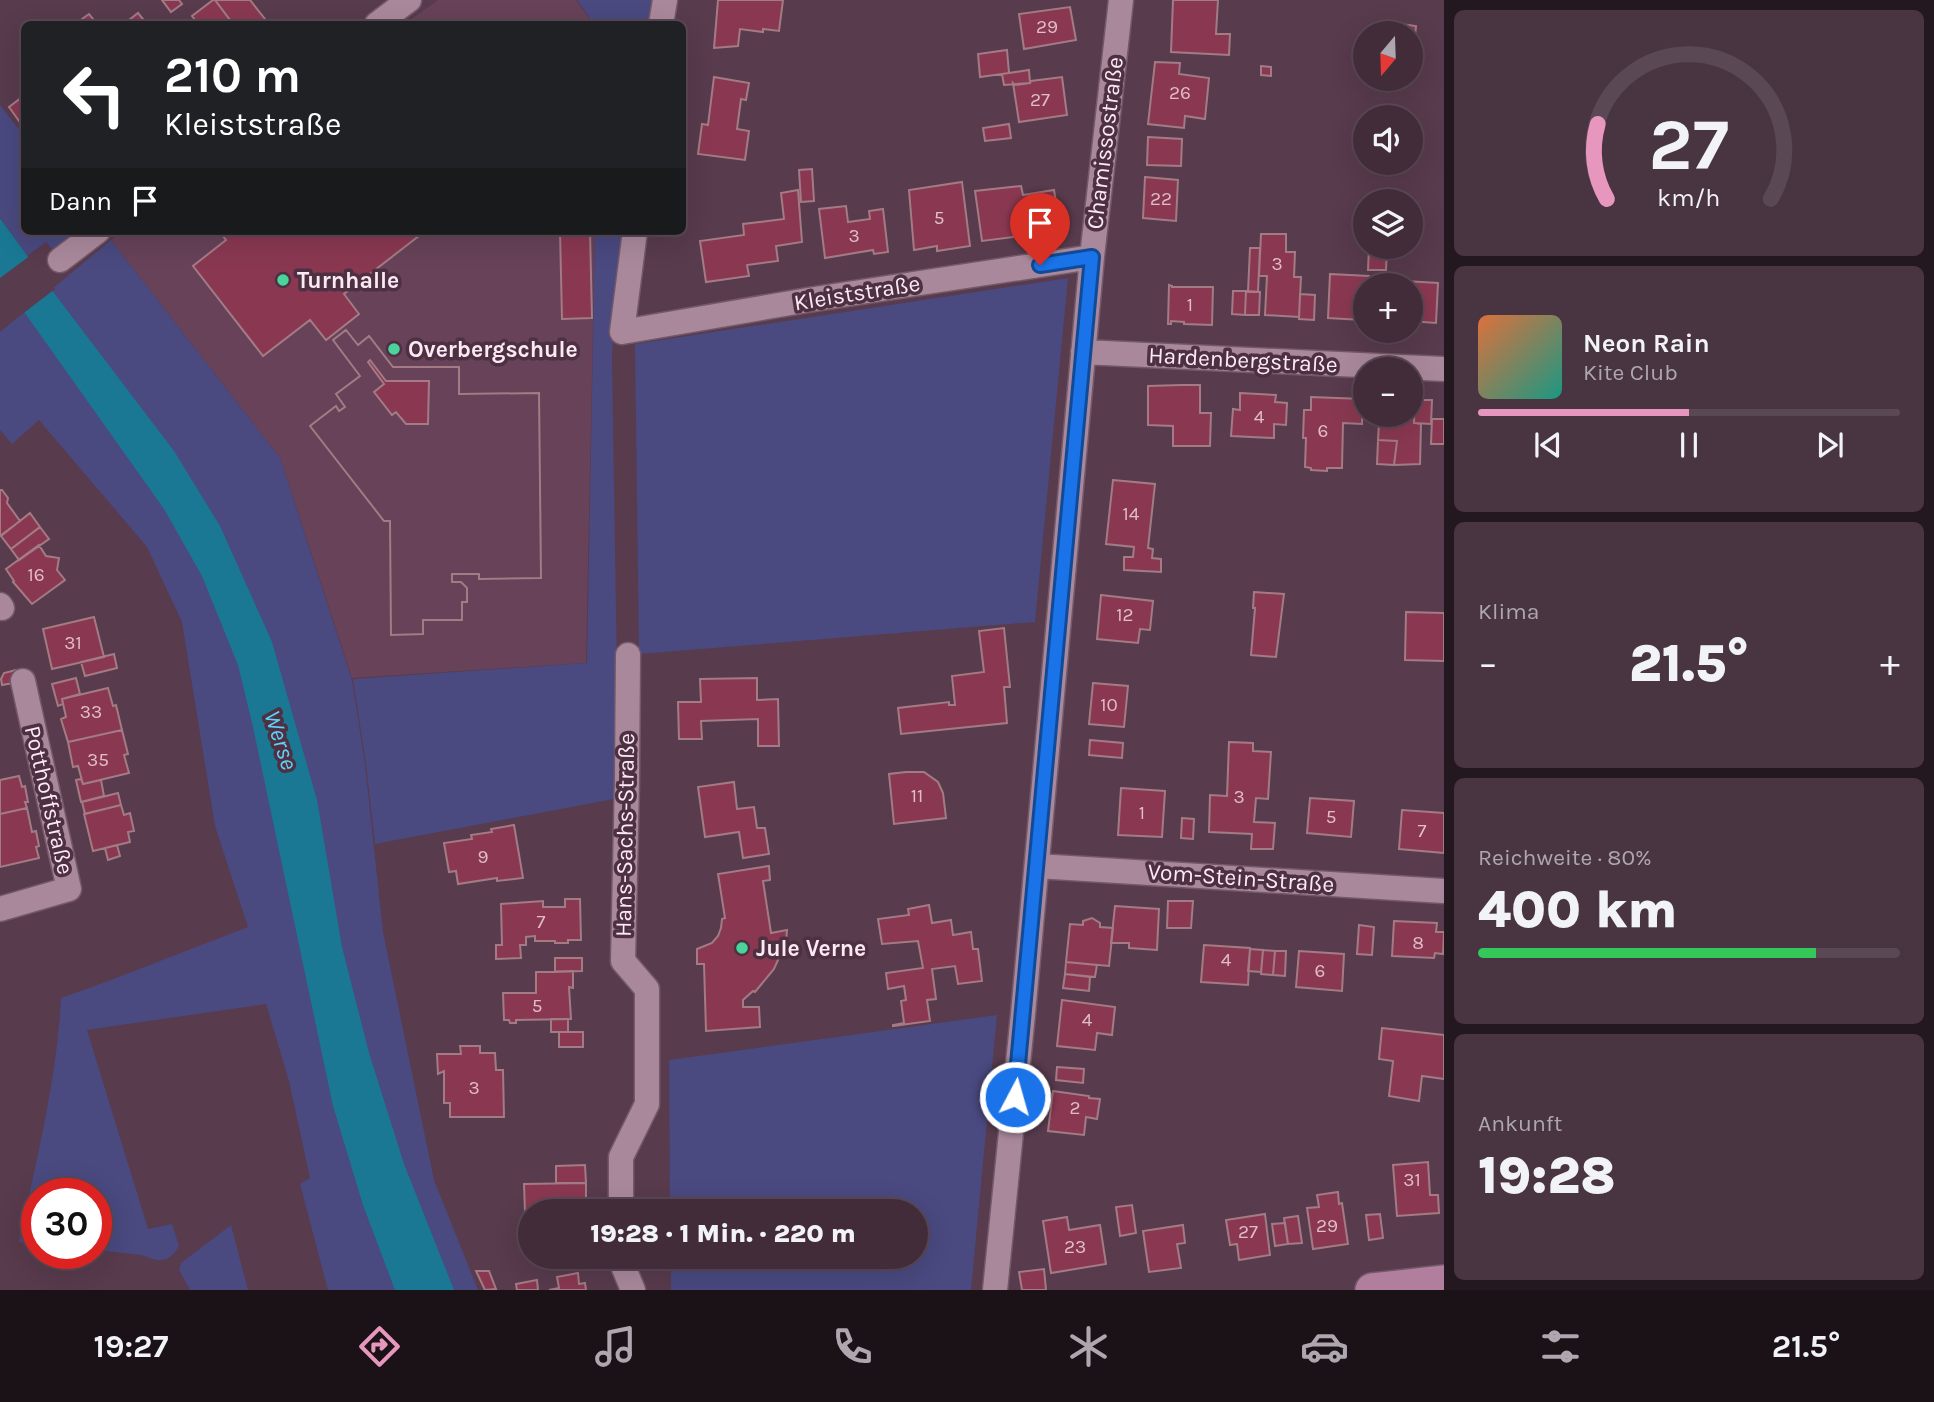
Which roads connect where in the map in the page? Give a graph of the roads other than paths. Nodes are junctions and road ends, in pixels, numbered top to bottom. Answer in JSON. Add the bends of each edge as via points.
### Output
{"nodes":[{"id":1,"x":409,"y":0,"type":"edge"},
{"id":2,"x":665,"y":0,"type":"edge"},
{"id":3,"x":1121,"y":0,"type":"edge"},
{"id":4,"x":381,"y":21,"type":"edge"},
{"id":5,"x":662,"y":21,"type":"edge"},
{"id":6,"x":93,"y":235,"type":"edge"},
{"id":7,"x":634,"y":235,"type":"edge"},
{"id":8,"x":1092,"y":257,"type":"junction"},
{"id":9,"x":60,"y":260,"type":"dead end"},
{"id":10,"x":1083,"y":352,"type":"junction"},
{"id":11,"x":1444,"y":369,"type":"edge"},
{"id":12,"x":628,"y":655,"type":"dead end"},
{"id":13,"x":23,"y":681,"type":"dead end"},
{"id":14,"x":1037,"y":866,"type":"junction"},
{"id":15,"x":1444,"y":891,"type":"edge"},
{"id":16,"x":0,"y":909,"type":"edge"},
{"id":17,"x":621,"y":1199,"type":"edge"},
{"id":18,"x":624,"y":1269,"type":"edge"},
{"id":19,"x":1444,"y":1282,"type":"edge"},
{"id":20,"x":633,"y":1290,"type":"edge"},
{"id":21,"x":995,"y":1290,"type":"edge"},
{"id":22,"x":1372,"y":1290,"type":"edge"}],
"edges":[{"from":1,"to":4,"type":"street"},
{"from":2,"to":5,"type":"street"},
{"from":3,"to":8,"type":"street","name":"Chamissostraße"},
{"from":6,"to":9,"type":"street"},
{"from":7,"to":8,"type":"street","name":"Kleiststraße","via":[[622,332]]},
{"from":8,"to":10,"type":"street","name":"Chamissostraße"},
{"from":10,"to":11,"type":"street","name":"Hardenbergstraße"},
{"from":10,"to":14,"type":"street","name":"Chamissostraße"},
{"from":12,"to":17,"type":"street","name":"Hans-Sachs-Straße","via":[[623,961],[647,989],[647,1104],[621,1157]]},
{"from":13,"to":16,"type":"street","name":"Potthoffstraße","via":[[69,889]]},
{"from":14,"to":15,"type":"street","name":"Vom-Stein-Straße"},
{"from":14,"to":21,"type":"street","name":"Chamissostraße"},
{"from":18,"to":20,"type":"street"},
{"from":19,"to":22,"type":"street"}]}
